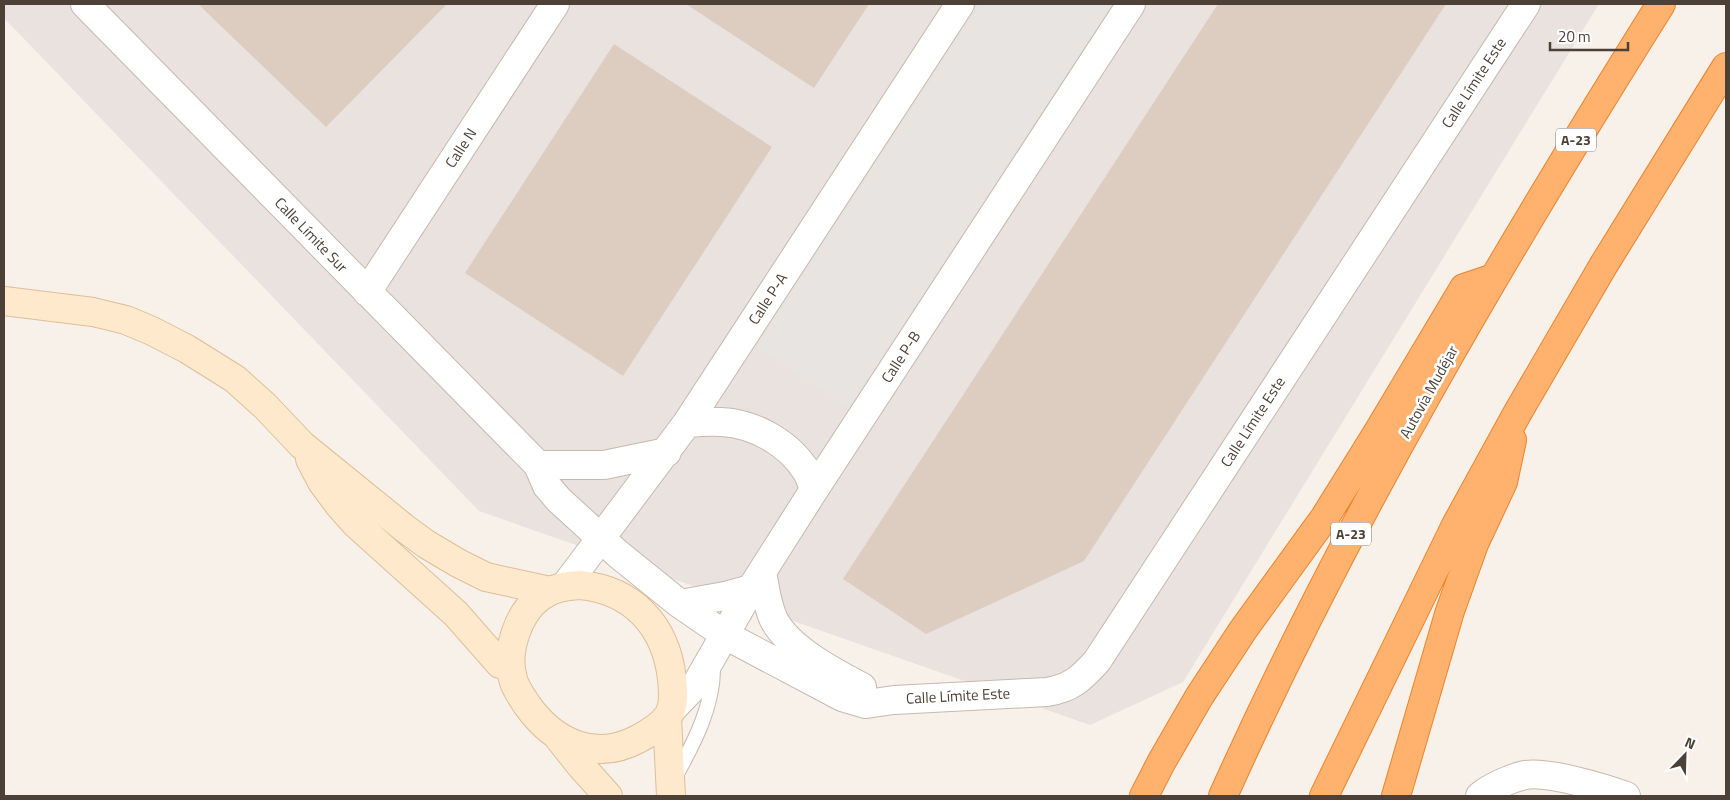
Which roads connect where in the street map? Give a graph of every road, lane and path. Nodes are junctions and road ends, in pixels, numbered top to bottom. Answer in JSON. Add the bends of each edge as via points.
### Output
{"nodes":[{"id":1,"x":85,"y":4,"type":"edge"},
{"id":2,"x":554,"y":4,"type":"edge"},
{"id":3,"x":960,"y":4,"type":"edge"},
{"id":4,"x":1131,"y":4,"type":"edge"},
{"id":5,"x":1526,"y":4,"type":"edge"},
{"id":6,"x":1662,"y":4,"type":"edge"},
{"id":7,"x":1726,"y":67,"type":"edge"},
{"id":8,"x":1494,"y":278,"type":"junction"},
{"id":9,"x":367,"y":292,"type":"junction"},
{"id":10,"x":4,"y":301,"type":"edge"},
{"id":11,"x":1518,"y":412,"type":"junction"},
{"id":12,"x":687,"y":423,"type":"junction"},
{"id":13,"x":302,"y":445,"type":"junction"},
{"id":14,"x":667,"y":452,"type":"junction"},
{"id":15,"x":538,"y":465,"type":"junction"},
{"id":16,"x":814,"y":490,"type":"junction"},
{"id":17,"x":601,"y":539,"type":"junction"},
{"id":18,"x":756,"y":580,"type":"junction"},
{"id":19,"x":558,"y":589,"type":"junction"},
{"id":20,"x":680,"y":604,"type":"junction"},
{"id":21,"x":719,"y":645,"type":"junction"},
{"id":22,"x":506,"y":672,"type":"junction"},
{"id":23,"x":894,"y":700,"type":"junction"},
{"id":24,"x":669,"y":713,"type":"junction"},
{"id":25,"x":558,"y":737,"type":"junction"},
{"id":26,"x":671,"y":790,"type":"edge"},
{"id":27,"x":608,"y":796,"type":"edge"},
{"id":28,"x":1144,"y":796,"type":"edge"},
{"id":29,"x":1223,"y":796,"type":"edge"},
{"id":30,"x":1324,"y":796,"type":"edge"},
{"id":31,"x":1396,"y":796,"type":"edge"},
{"id":32,"x":1480,"y":796,"type":"edge"},
{"id":33,"x":1626,"y":796,"type":"edge"}],
"edges":[{"from":1,"to":9,"type":"street","name":"Calle Límite Sur"},
{"from":2,"to":9,"type":"street","name":"Calle N"},
{"from":3,"to":12,"type":"street","name":"Calle P-A"},
{"from":4,"to":16,"type":"street","name":"Calle P-B"},
{"from":5,"to":23,"type":"street","name":"Calle Límite Este","via":[[1097,661],[1084,676],[1060,690],[1047,692]]},
{"from":6,"to":8,"type":"highway","name":"Autovía Mudéjar","number":"A-23"},
{"from":7,"to":11,"type":"highway","via":[[1603,266]]},
{"from":8,"to":28,"type":"highway","via":[[1464,288],[1325,517],[1199,697]]},
{"from":8,"to":29,"type":"highway","name":"Autovía Mudéjar","number":"A-23","via":[[1345,545]]},
{"from":9,"to":15,"type":"street","name":"Calle Límite Sur"},
{"from":10,"to":13,"type":"street","via":[[92,312],[126,320],[152,331],[187,348],[235,379]]},
{"from":11,"to":30,"type":"highway","via":[[1456,525]]},
{"from":11,"to":31,"type":"highway","via":[[1503,482],[1474,544],[1450,611]]},
{"from":12,"to":14,"type":"street","name":"Calle P-A"},
{"from":12,"to":16,"type":"street","via":[[738,424],[766,435],[799,461]]},
{"from":13,"to":19,"type":"street","via":[[403,527],[458,563],[499,581]]},
{"from":13,"to":22,"type":"street","via":[[322,482],[355,523],[456,614]]},
{"from":14,"to":15,"type":"street","via":[[604,465]]},
{"from":14,"to":17,"type":"street","name":"Calle P-A"},
{"from":15,"to":17,"type":"street","name":"Calle Límite Sur","via":[[547,486]]},
{"from":16,"to":18,"type":"street","name":"Calle P-B"},
{"from":17,"to":19,"type":"street","name":"Calle P-A"},
{"from":17,"to":20,"type":"street","name":"Calle Límite Sur"},
{"from":18,"to":20,"type":"street","via":[[725,596]]},
{"from":18,"to":21,"type":"street","name":"Calle P-B"},
{"from":18,"to":23,"type":"street","name":"Calle Límite Este","via":[[774,620],[802,650],[820,664]]},
{"from":19,"to":22,"type":"street","via":[[532,604],[514,638]]},
{"from":19,"to":24,"type":"street","via":[[586,586],[606,590],[625,599],[647,617],[668,658],[672,684]]},
{"from":20,"to":21,"type":"street","name":"Calle Límite Este"},
{"from":21,"to":23,"type":"street","name":"Calle Límite Este","via":[[842,697],[866,704]]},
{"from":21,"to":24,"type":"street","name":"Calle P-B","via":[[697,683]]},
{"from":21,"to":26,"type":"lane","via":[[709,703]]},
{"from":22,"to":25,"type":"street","via":[[539,720]]},
{"from":24,"to":25,"type":"street","via":[[648,734],[619,748],[594,749]]},
{"from":24,"to":26,"type":"street"},
{"from":25,"to":27,"type":"street"},
{"from":32,"to":33,"type":"street","via":[[1489,788],[1525,775],[1554,776]]}]}
